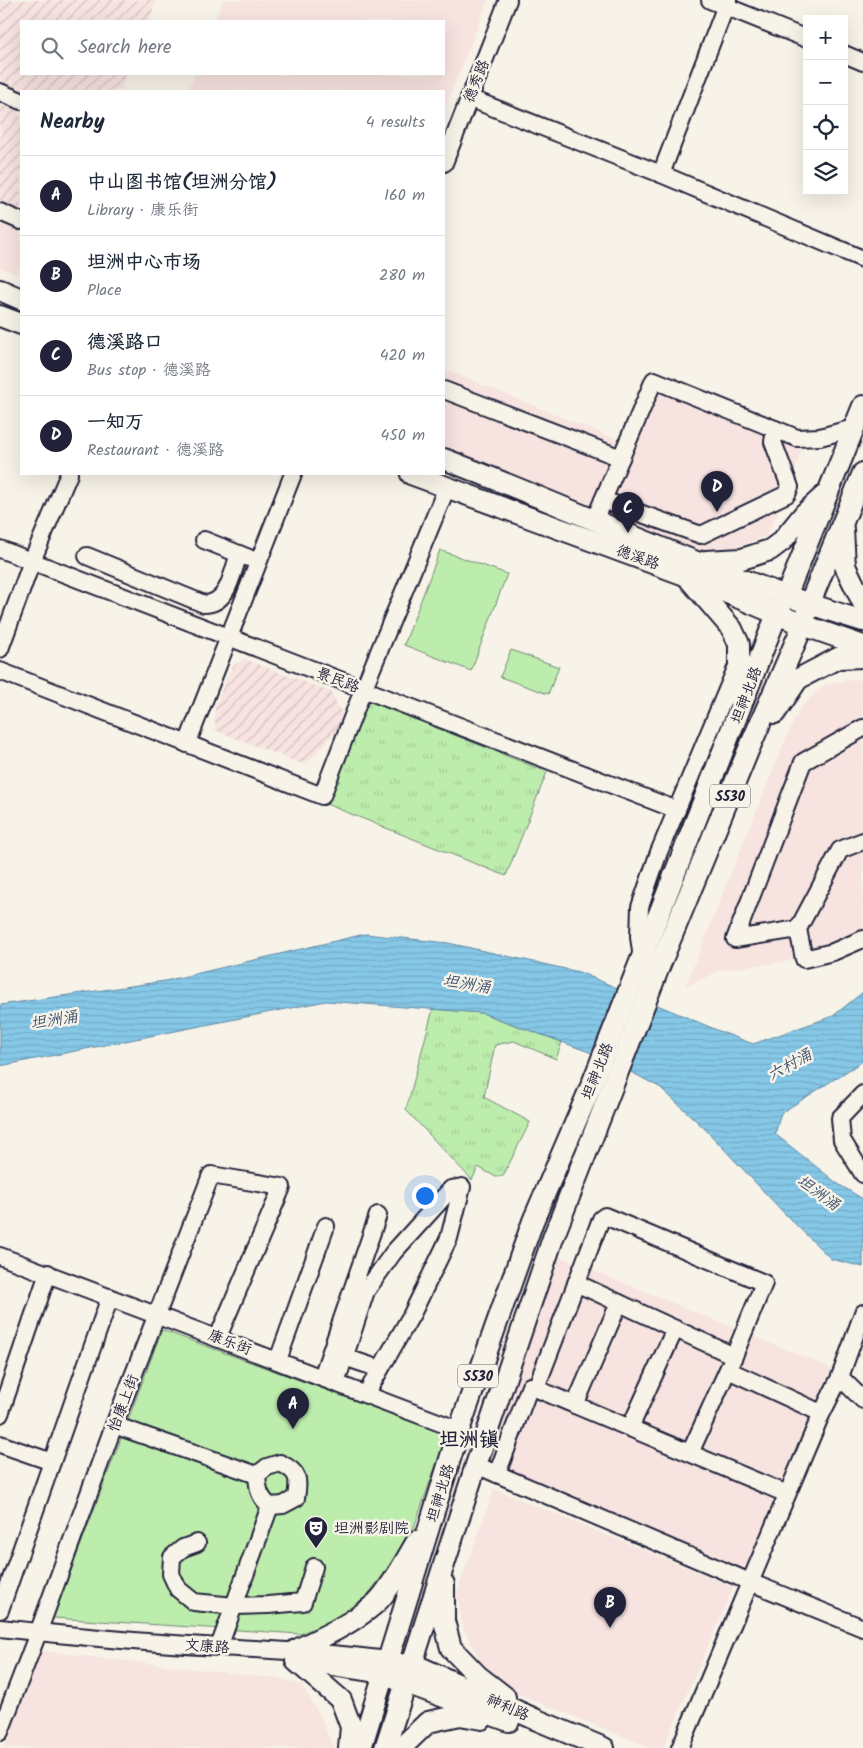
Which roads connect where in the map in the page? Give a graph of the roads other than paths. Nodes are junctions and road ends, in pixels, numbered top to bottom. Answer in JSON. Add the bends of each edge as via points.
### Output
{"nodes":[{"id":1,"x":508,"y":0,"type":"edge"},
{"id":2,"x":710,"y":0,"type":"edge"},
{"id":3,"x":727,"y":3,"type":"edge"},
{"id":4,"x":803,"y":37,"type":"edge"},
{"id":5,"x":848,"y":56,"type":"edge"},
{"id":6,"x":863,"y":62,"type":"edge"},
{"id":7,"x":0,"y":92,"type":"edge"},
{"id":8,"x":469,"y":98,"type":"junction"},
{"id":9,"x":20,"y":101,"type":"edge"},
{"id":10,"x":445,"y":160,"type":"edge"},
{"id":11,"x":661,"y":174,"type":"junction"},
{"id":12,"x":0,"y":212,"type":"edge"},
{"id":13,"x":20,"y":221,"type":"edge"},
{"id":14,"x":863,"y":259,"type":"edge"},
{"id":15,"x":0,"y":290,"type":"edge"},
{"id":16,"x":20,"y":299,"type":"edge"},
{"id":17,"x":0,"y":316,"type":"edge"},
{"id":18,"x":20,"y":324,"type":"edge"},
{"id":19,"x":445,"y":390,"type":"edge"},
{"id":20,"x":863,"y":406,"type":"edge"},
{"id":21,"x":854,"y":428,"type":"junction"},
{"id":22,"x":775,"y":429,"type":"junction"},
{"id":23,"x":621,"y":458,"type":"junction"},
{"id":24,"x":445,"y":459,"type":"edge"},
{"id":25,"x":863,"y":473,"type":"edge"},
{"id":26,"x":69,"y":475,"type":"edge"},
{"id":27,"x":293,"y":475,"type":"edge"},
{"id":28,"x":414,"y":475,"type":"edge"},
{"id":29,"x":447,"y":487,"type":"junction"},
{"id":30,"x":830,"y":490,"type":"junction"},
{"id":31,"x":858,"y":498,"type":"edge"},
{"id":32,"x":603,"y":500,"type":"junction"},
{"id":33,"x":594,"y":521,"type":"junction"},
{"id":34,"x":842,"y":524,"type":"junction"},
{"id":35,"x":204,"y":540,"type":"dead end"},
{"id":36,"x":0,"y":549,"type":"edge"},
{"id":37,"x":239,"y":554,"type":"junction"},
{"id":38,"x":87,"y":556,"type":"dead end"},
{"id":39,"x":259,"y":561,"type":"junction"},
{"id":40,"x":32,"y":562,"type":"junction"},
{"id":41,"x":688,"y":567,"type":"junction"},
{"id":42,"x":152,"y":583,"type":"junction"},
{"id":43,"x":786,"y":596,"type":"junction"},
{"id":44,"x":863,"y":602,"type":"edge"},
{"id":45,"x":143,"y":605,"type":"junction"},
{"id":46,"x":809,"y":605,"type":"junction"},
{"id":47,"x":777,"y":614,"type":"junction"},
{"id":48,"x":863,"y":621,"type":"edge"},
{"id":49,"x":803,"y":625,"type":"junction"},
{"id":50,"x":228,"y":638,"type":"junction"},
{"id":51,"x":863,"y":646,"type":"edge"},
{"id":52,"x":0,"y":649,"type":"edge"},
{"id":53,"x":863,"y":657,"type":"edge"},
{"id":54,"x":740,"y":659,"type":"junction"},
{"id":55,"x":0,"y":671,"type":"edge"},
{"id":56,"x":363,"y":690,"type":"junction"},
{"id":57,"x":739,"y":713,"type":"junction"},
{"id":58,"x":863,"y":728,"type":"edge"},
{"id":59,"x":187,"y":744,"type":"junction"},
{"id":60,"x":748,"y":752,"type":"junction"},
{"id":61,"x":677,"y":810,"type":"junction"},
{"id":62,"x":863,"y":841,"type":"edge"},
{"id":63,"x":798,"y":930,"type":"junction"},
{"id":64,"x":863,"y":939,"type":"edge"},
{"id":65,"x":651,"y":963,"type":"junction"},
{"id":66,"x":601,"y":1087,"type":"junction"},
{"id":67,"x":863,"y":1094,"type":"edge"},
{"id":68,"x":863,"y":1174,"type":"edge"},
{"id":69,"x":378,"y":1216,"type":"dead end"},
{"id":70,"x":326,"y":1226,"type":"dead end"},
{"id":71,"x":0,"y":1256,"type":"edge"},
{"id":72,"x":48,"y":1274,"type":"junction"},
{"id":73,"x":576,"y":1283,"type":"junction"},
{"id":74,"x":110,"y":1297,"type":"junction"},
{"id":75,"x":619,"y":1303,"type":"junction"},
{"id":76,"x":863,"y":1313,"type":"edge"},
{"id":77,"x":158,"y":1314,"type":"junction"},
{"id":78,"x":674,"y":1328,"type":"junction"},
{"id":79,"x":218,"y":1337,"type":"junction"},
{"id":80,"x":344,"y":1357,"type":"junction"},
{"id":81,"x":278,"y":1360,"type":"junction"},
{"id":82,"x":731,"y":1363,"type":"junction"},
{"id":83,"x":380,"y":1369,"type":"junction"},
{"id":84,"x":840,"y":1376,"type":"junction"},
{"id":85,"x":329,"y":1380,"type":"junction"},
{"id":86,"x":536,"y":1388,"type":"junction"},
{"id":87,"x":366,"y":1394,"type":"junction"},
{"id":88,"x":863,"y":1400,"type":"edge"},
{"id":89,"x":575,"y":1405,"type":"junction"},
{"id":90,"x":822,"y":1413,"type":"junction"},
{"id":91,"x":0,"y":1414,"type":"edge"},
{"id":92,"x":114,"y":1425,"type":"junction"},
{"id":93,"x":630,"y":1428,"type":"junction"},
{"id":94,"x":460,"y":1430,"type":"junction"},
{"id":95,"x":0,"y":1444,"type":"edge"},
{"id":96,"x":690,"y":1453,"type":"junction"},
{"id":97,"x":52,"y":1462,"type":"junction"},
{"id":98,"x":476,"y":1465,"type":"junction"},
{"id":99,"x":497,"y":1474,"type":"junction"},
{"id":100,"x":257,"y":1475,"type":"junction"},
{"id":101,"x":787,"y":1494,"type":"junction"},
{"id":102,"x":270,"y":1506,"type":"junction"},
{"id":103,"x":433,"y":1516,"type":"junction"},
{"id":104,"x":197,"y":1543,"type":"dead end"},
{"id":105,"x":443,"y":1565,"type":"junction"},
{"id":106,"x":314,"y":1567,"type":"dead end"},
{"id":107,"x":750,"y":1582,"type":"junction"},
{"id":108,"x":234,"y":1606,"type":"junction"},
{"id":109,"x":0,"y":1610,"type":"edge"},
{"id":110,"x":0,"y":1628,"type":"edge"},
{"id":111,"x":863,"y":1628,"type":"edge"},
{"id":112,"x":36,"y":1637,"type":"junction"},
{"id":113,"x":0,"y":1639,"type":"edge"},
{"id":114,"x":219,"y":1647,"type":"junction"},
{"id":115,"x":296,"y":1656,"type":"junction"},
{"id":116,"x":386,"y":1668,"type":"junction"},
{"id":117,"x":409,"y":1673,"type":"junction"},
{"id":118,"x":532,"y":1724,"type":"junction"},
{"id":119,"x":0,"y":1732,"type":"edge"},
{"id":120,"x":349,"y":1748,"type":"edge"},
{"id":121,"x":361,"y":1748,"type":"edge"},
{"id":122,"x":385,"y":1748,"type":"edge"},
{"id":123,"x":401,"y":1748,"type":"edge"},
{"id":124,"x":576,"y":1748,"type":"edge"},
{"id":125,"x":604,"y":1748,"type":"edge"},
{"id":126,"x":680,"y":1748,"type":"edge"}],
"edges":[{"from":1,"to":8,"type":"street","name":"德秀路"},
{"from":2,"to":3,"type":"street"},
{"from":3,"to":4,"type":"street"},
{"from":3,"to":11,"type":"street"},
{"from":5,"to":6,"type":"street"},
{"from":7,"to":9,"type":"street"},
{"from":8,"to":10,"type":"street","name":"德秀路"},
{"from":8,"to":11,"type":"street"},
{"from":11,"to":14,"type":"street"},
{"from":12,"to":13,"type":"street"},
{"from":15,"to":16,"type":"main road"},
{"from":17,"to":18,"type":"main road"},
{"from":19,"to":23,"type":"street"},
{"from":20,"to":21,"type":"main road","name":"坦神北路","number":"S530"},
{"from":21,"to":22,"type":"street","via":[[820,437],[797,438]]},
{"from":21,"to":30,"type":"main road","name":"坦神北路","number":"S530"},
{"from":22,"to":23,"type":"street","via":[[654,380]]},
{"from":22,"to":32,"type":"street","via":[[773,442],[790,487],[787,494],[701,535]]},
{"from":23,"to":32,"type":"street"},
{"from":24,"to":33,"type":"main road","name":"德溪路"},
{"from":25,"to":31,"type":"main road"},
{"from":26,"to":40,"type":"street"},
{"from":27,"to":39,"type":"street"},
{"from":28,"to":29,"type":"main road","name":"德溪路"},
{"from":29,"to":41,"type":"main road","name":"德溪路"},
{"from":29,"to":56,"type":"street"},
{"from":30,"to":41,"type":"main road","via":[[770,550],[742,560]]},
{"from":30,"to":43,"type":"main road","name":"坦神北路","number":"S530"},
{"from":31,"to":34,"type":"main road"},
{"from":32,"to":33,"type":"street"},
{"from":33,"to":41,"type":"main road","name":"德溪路"},
{"from":34,"to":44,"type":"main road","via":[[845,566]]},
{"from":34,"to":46,"type":"main road"},
{"from":35,"to":37,"type":"street"},
{"from":36,"to":40,"type":"street","name":"景民路"},
{"from":37,"to":39,"type":"street"},
{"from":37,"to":42,"type":"street","via":[[224,595],[211,604]]},
{"from":38,"to":42,"type":"street"},
{"from":39,"to":50,"type":"street"},
{"from":40,"to":45,"type":"street","name":"景民路"},
{"from":40,"to":52,"type":"street"},
{"from":41,"to":43,"type":"main road","name":"德溪路"},
{"from":41,"to":47,"type":"main road","name":"德溪路"},
{"from":41,"to":54,"type":"main road","via":[[732,629],[739,644]]},
{"from":42,"to":45,"type":"street"},
{"from":43,"to":46,"type":"main road","name":"德溪路"},
{"from":43,"to":47,"type":"main road","name":"坦神北路","number":"S530"},
{"from":45,"to":50,"type":"street","name":"景民路"},
{"from":46,"to":48,"type":"main road","name":"德溪路"},
{"from":46,"to":49,"type":"main road","name":"坦神北路"},
{"from":47,"to":49,"type":"main road","name":"德溪路"},
{"from":47,"to":57,"type":"main road","name":"坦神北路","number":"S530"},
{"from":49,"to":51,"type":"main road","name":"德溪路"},
{"from":49,"to":60,"type":"main road","name":"坦神北路","number":"S530"},
{"from":50,"to":56,"type":"street","name":"景民路"},
{"from":50,"to":59,"type":"street"},
{"from":53,"to":60,"type":"main road","via":[[838,658],[798,679]]},
{"from":54,"to":57,"type":"main road"},
{"from":54,"to":61,"type":"street"},
{"from":55,"to":59,"type":"street"},
{"from":56,"to":59,"type":"street","via":[[322,796]]},
{"from":56,"to":61,"type":"street","name":"景民路"},
{"from":57,"to":65,"type":"main road","name":"坦神北路","number":"S530"},
{"from":58,"to":63,"type":"street","via":[[803,762],[735,939]]},
{"from":60,"to":65,"type":"main road","name":"坦神北路","number":"S530"},
{"from":61,"to":65,"type":"street","via":[[640,906],[638,937]]},
{"from":62,"to":63,"type":"street","via":[[840,850]]},
{"from":63,"to":64,"type":"street","via":[[804,959],[833,952]]},
{"from":65,"to":66,"type":"main road","name":"坦神北路","number":"S530"},
{"from":66,"to":94,"type":"main road","name":"坦神北路","number":"S530","via":[[533,1221]]},
{"from":66,"to":98,"type":"main road","name":"坦神北路","number":"S530"},
{"from":67,"to":68,"type":"street","via":[[840,1118],[842,1140]]},
{"from":69,"to":85,"type":"street"},
{"from":70,"to":81,"type":"street"},
{"from":71,"to":72,"type":"street","name":"康乐街"},
{"from":72,"to":74,"type":"street","name":"康乐街"},
{"from":72,"to":91,"type":"street"},
{"from":73,"to":75,"type":"street"},
{"from":73,"to":82,"type":"street","via":[[605,1216],[764,1282]]},
{"from":73,"to":86,"type":"street"},
{"from":74,"to":77,"type":"street","name":"康乐街"},
{"from":74,"to":97,"type":"street"},
{"from":75,"to":78,"type":"street"},
{"from":75,"to":89,"type":"street"},
{"from":76,"to":84,"type":"street"},
{"from":77,"to":79,"type":"street","name":"康乐街"},
{"from":77,"to":79,"type":"street","name":"怡康上街","via":[[211,1175],[282,1187]]},
{"from":77,"to":92,"type":"street","name":"怡康上街"},
{"from":78,"to":82,"type":"street"},
{"from":78,"to":93,"type":"street"},
{"from":79,"to":81,"type":"street","name":"康乐街"},
{"from":80,"to":83,"type":"street"},
{"from":80,"to":83,"type":"street","via":[[366,1291],[394,1253],[451,1189],[462,1186],[449,1238],[412,1314]]},
{"from":80,"to":85,"type":"street"},
{"from":81,"to":85,"type":"street","name":"康乐街"},
{"from":82,"to":90,"type":"street"},
{"from":82,"to":96,"type":"street"},
{"from":83,"to":87,"type":"street"},
{"from":84,"to":88,"type":"street"},
{"from":84,"to":90,"type":"street"},
{"from":85,"to":87,"type":"street","name":"康乐街"},
{"from":86,"to":89,"type":"street"},
{"from":86,"to":99,"type":"street","via":[[530,1386]]},
{"from":87,"to":94,"type":"street","name":"康乐街"},
{"from":89,"to":93,"type":"street"},
{"from":90,"to":101,"type":"street"},
{"from":92,"to":100,"type":"street"},
{"from":92,"to":112,"type":"street","name":"怡康上街"},
{"from":93,"to":96,"type":"street"},
{"from":94,"to":103,"type":"main road","name":"坦神北路","number":"S530"},
{"from":95,"to":97,"type":"street"},
{"from":96,"to":101,"type":"street"},
{"from":97,"to":109,"type":"street"},
{"from":98,"to":99,"type":"street"},
{"from":98,"to":105,"type":"main road","name":"坦神北路","number":"S530"},
{"from":99,"to":107,"type":"street"},
{"from":100,"to":102,"type":"street","via":[[262,1499]]},
{"from":100,"to":102,"type":"street","via":[[266,1467],[280,1464],[290,1468],[298,1481],[296,1498],[283,1505]]},
{"from":101,"to":107,"type":"street"},
{"from":102,"to":108,"type":"street"},
{"from":103,"to":115,"type":"main road","via":[[377,1602]]},
{"from":103,"to":116,"type":"main road","name":"坦神北路","number":"S530"},
{"from":104,"to":108,"type":"street","via":[[172,1557],[171,1574],[178,1589],[194,1602]]},
{"from":105,"to":117,"type":"main road","name":"坦神北路","number":"S530"},
{"from":105,"to":118,"type":"main road","via":[[444,1621],[451,1648]]},
{"from":106,"to":108,"type":"street","via":[[303,1602]]},
{"from":107,"to":111,"type":"street"},
{"from":107,"to":126,"type":"street"},
{"from":108,"to":114,"type":"street"},
{"from":110,"to":112,"type":"street","name":"文康路"},
{"from":112,"to":113,"type":"street"},
{"from":112,"to":114,"type":"street","name":"文康路"},
{"from":112,"to":115,"type":"street"},
{"from":112,"to":119,"type":"street","name":"怡康上街"},
{"from":114,"to":115,"type":"street","name":"文康路"},
{"from":115,"to":116,"type":"street","via":[[318,1663]]},
{"from":115,"to":120,"type":"main road","via":[[340,1700],[351,1727]]},
{"from":116,"to":117,"type":"main road","name":"神利路"},
{"from":116,"to":121,"type":"main road","name":"坦神北路","number":"S530"},
{"from":117,"to":118,"type":"main road","name":"神利路"},
{"from":117,"to":122,"type":"main road","name":"坦神北路","number":"S530"},
{"from":118,"to":123,"type":"main road","via":[[460,1715],[428,1722]]},
{"from":118,"to":124,"type":"main road"},
{"from":118,"to":125,"type":"main road","name":"神利路"}]}
